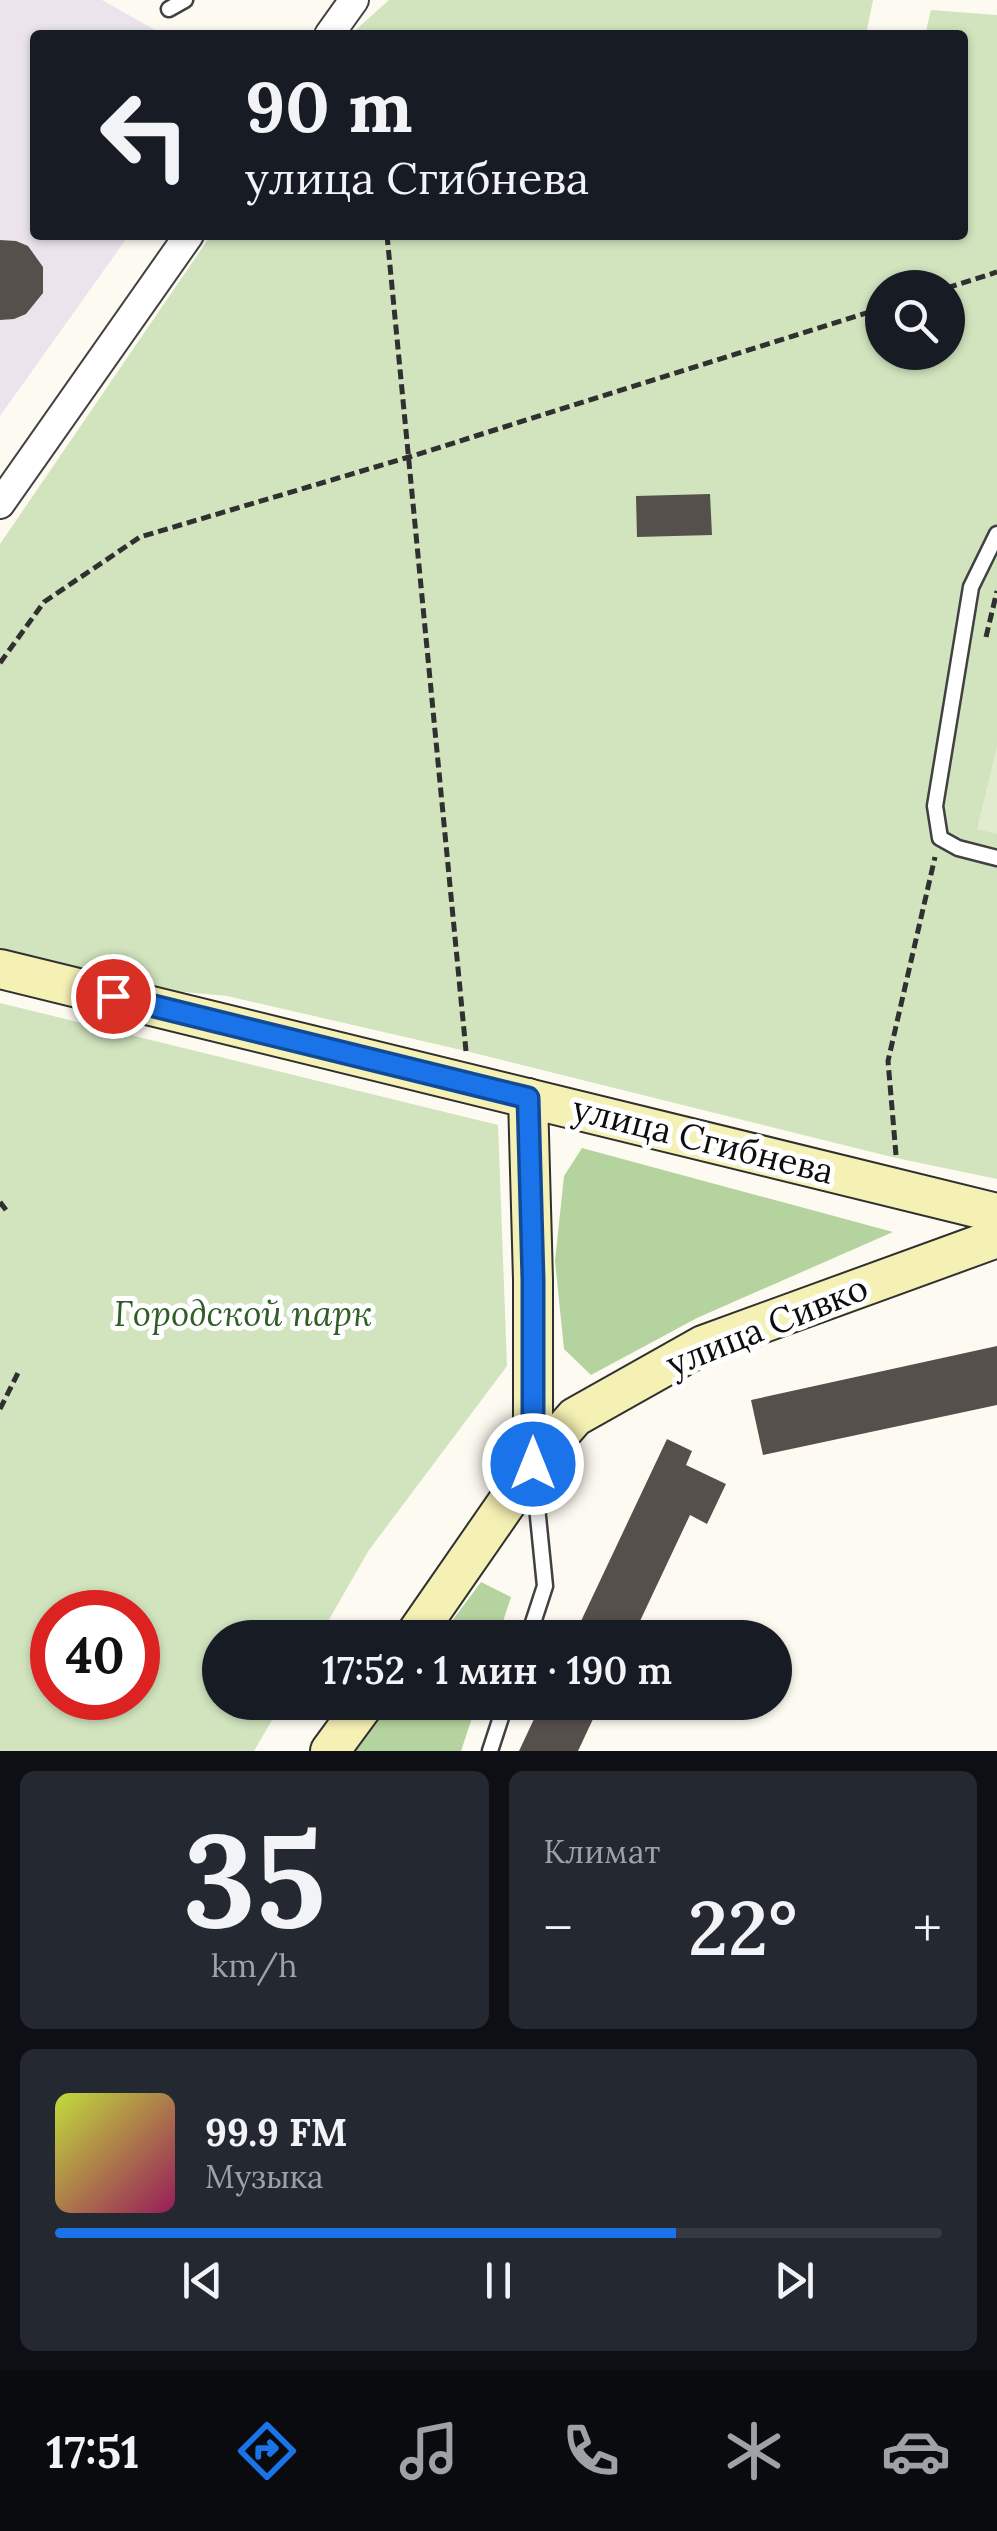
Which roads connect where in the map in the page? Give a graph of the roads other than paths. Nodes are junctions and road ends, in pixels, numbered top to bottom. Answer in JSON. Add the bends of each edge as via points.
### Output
{"nodes":[{"id":1,"x":186,"y":0,"type":"edge"},
{"id":2,"x":354,"y":0,"type":"edge"},
{"id":3,"x":170,"y":9,"type":"dead end"},
{"id":4,"x":333,"y":30,"type":"edge"},
{"id":5,"x":185,"y":240,"type":"edge"},
{"id":6,"x":0,"y":504,"type":"edge"},
{"id":7,"x":997,"y":534,"type":"edge"},
{"id":8,"x":997,"y":858,"type":"edge"},
{"id":9,"x":0,"y":968,"type":"edge"},
{"id":10,"x":528,"y":1098,"type":"junction"},
{"id":11,"x":997,"y":1213,"type":"edge"},
{"id":12,"x":997,"y":1238,"type":"edge"},
{"id":13,"x":533,"y":1464,"type":"junction"},
{"id":14,"x":425,"y":1620,"type":"edge"},
{"id":15,"x":534,"y":1620,"type":"edge"},
{"id":16,"x":353,"y":1720,"type":"edge"},
{"id":17,"x":500,"y":1720,"type":"edge"},
{"id":18,"x":330,"y":1751,"type":"edge"},
{"id":19,"x":490,"y":1751,"type":"edge"}],
"edges":[{"from":1,"to":3,"type":"lane"},
{"from":2,"to":4,"type":"street"},
{"from":5,"to":6,"type":"street"},
{"from":7,"to":8,"type":"lane","via":[[970,587],[935,806],[940,838]]},
{"from":9,"to":10,"type":"street","name":"улица Сгибнева"},
{"from":10,"to":11,"type":"street","name":"улица Сгибнева"},
{"from":10,"to":13,"type":"street"},
{"from":12,"to":13,"type":"street","name":"улица Сивко","via":[[703,1345],[575,1418]]},
{"from":13,"to":14,"type":"street","name":"улица Сивко"},
{"from":13,"to":15,"type":"lane","via":[[545,1586]]},
{"from":16,"to":18,"type":"street"},
{"from":17,"to":19,"type":"lane"}]}
